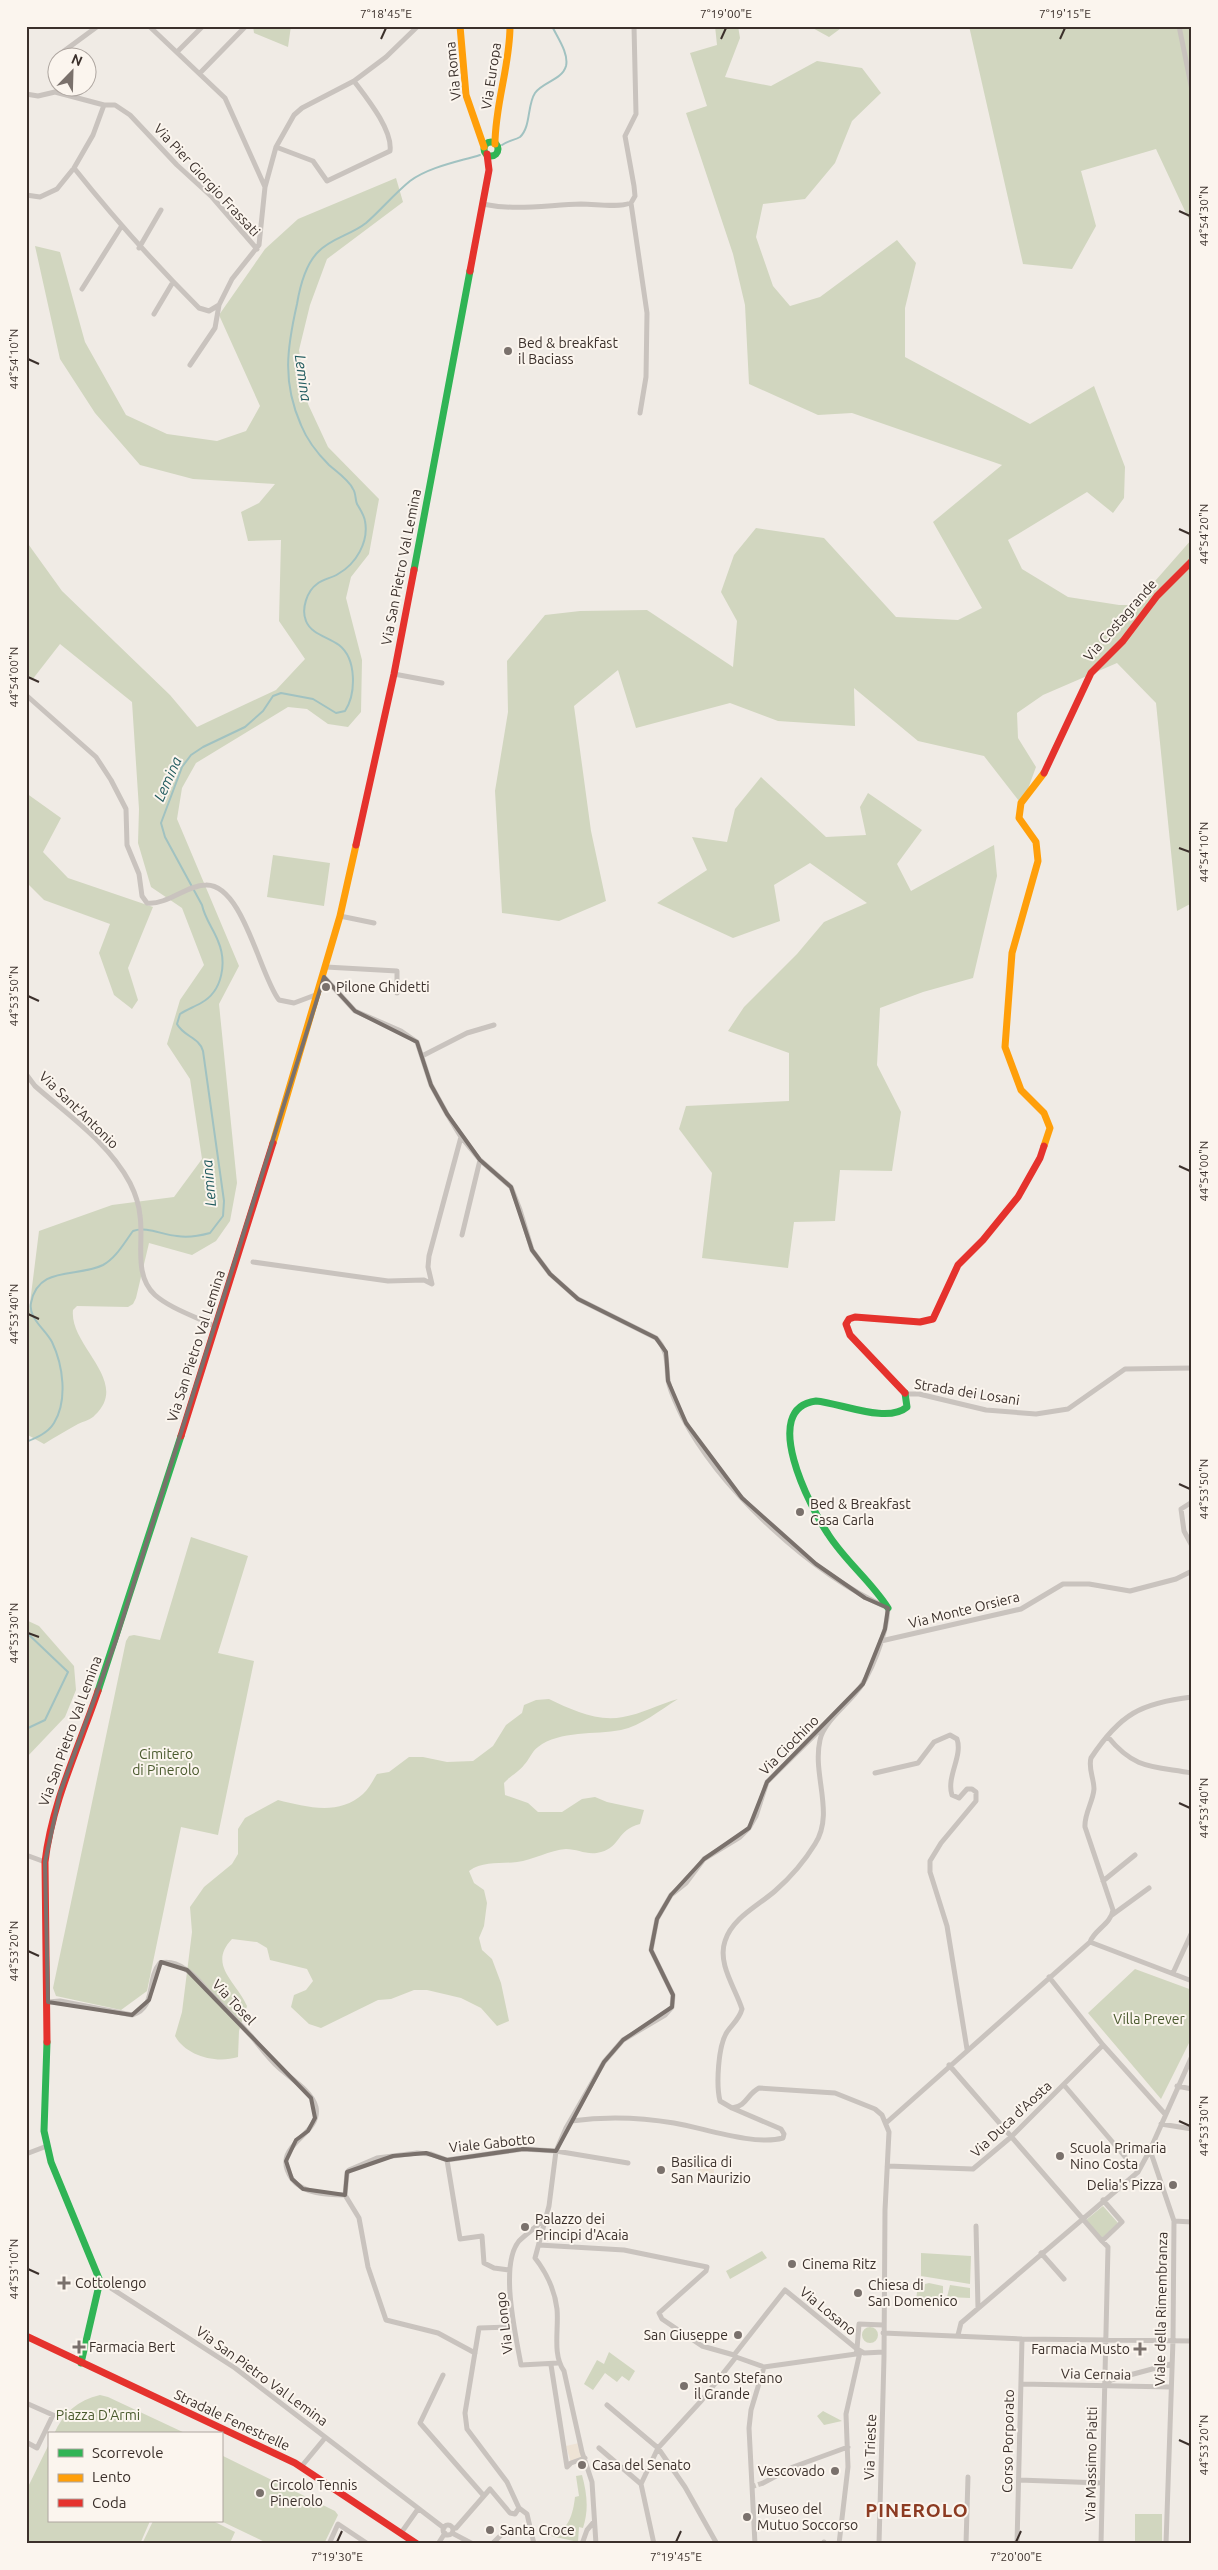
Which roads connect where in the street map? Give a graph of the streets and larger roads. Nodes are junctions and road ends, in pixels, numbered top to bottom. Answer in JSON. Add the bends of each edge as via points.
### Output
{"nodes":[{"id":1,"x":98,"y":26,"type":"edge"},
{"id":2,"x":149,"y":26,"type":"edge"},
{"id":3,"x":203,"y":26,"type":"edge"},
{"id":4,"x":418,"y":26,"type":"edge"},
{"id":5,"x":510,"y":26,"type":"edge"},
{"id":6,"x":634,"y":26,"type":"edge"},
{"id":7,"x":1179,"y":26,"type":"edge"},
{"id":8,"x":244,"y":28,"type":"dead end"},
{"id":9,"x":460,"y":29,"type":"edge"},
{"id":10,"x":67,"y":48,"type":"edge"},
{"id":11,"x":178,"y":51,"type":"junction"},
{"id":12,"x":200,"y":73,"type":"junction"},
{"id":13,"x":354,"y":81,"type":"junction"},
{"id":14,"x":1192,"y":90,"type":"edge"},
{"id":15,"x":26,"y":94,"type":"edge"},
{"id":16,"x":104,"y":105,"type":"junction"},
{"id":17,"x":488,"y":146,"type":"junction"},
{"id":18,"x":276,"y":147,"type":"junction"},
{"id":19,"x":74,"y":168,"type":"junction"},
{"id":20,"x":488,"y":170,"type":"junction"},
{"id":21,"x":265,"y":187,"type":"junction"},
{"id":22,"x":26,"y":195,"type":"edge"},
{"id":23,"x":631,"y":203,"type":"junction"},
{"id":24,"x":482,"y":204,"type":"junction"},
{"id":25,"x":161,"y":210,"type":"dead end"},
{"id":26,"x":121,"y":227,"type":"junction"},
{"id":27,"x":139,"y":248,"type":"junction"},
{"id":28,"x":256,"y":249,"type":"junction"},
{"id":29,"x":173,"y":282,"type":"junction"},
{"id":30,"x":82,"y":289,"type":"dead end"},
{"id":31,"x":219,"y":305,"type":"junction"},
{"id":32,"x":154,"y":314,"type":"dead end"},
{"id":33,"x":190,"y":365,"type":"dead end"},
{"id":34,"x":640,"y":413,"type":"dead end"},
{"id":35,"x":1192,"y":561,"type":"edge"},
{"id":36,"x":394,"y":674,"type":"junction"},
{"id":37,"x":442,"y":683,"type":"dead end"},
{"id":38,"x":26,"y":695,"type":"edge"},
{"id":39,"x":340,"y":916,"type":"junction"},
{"id":40,"x":374,"y":922,"type":"dead end"},
{"id":41,"x":326,"y":967,"type":"junction"},
{"id":42,"x":324,"y":977,"type":"junction"},
{"id":43,"x":397,"y":993,"type":"dead end"},
{"id":44,"x":319,"y":994,"type":"junction"},
{"id":45,"x":494,"y":1025,"type":"dead end"},
{"id":46,"x":422,"y":1056,"type":"junction"},
{"id":47,"x":26,"y":1074,"type":"edge"},
{"id":48,"x":461,"y":1137,"type":"junction"},
{"id":49,"x":480,"y":1160,"type":"junction"},
{"id":50,"x":462,"y":1235,"type":"dead end"},
{"id":51,"x":254,"y":1262,"type":"dead end"},
{"id":52,"x":216,"y":1327,"type":"junction"},
{"id":53,"x":1192,"y":1368,"type":"edge"},
{"id":54,"x":906,"y":1394,"type":"junction"},
{"id":55,"x":1192,"y":1502,"type":"edge"},
{"id":56,"x":1192,"y":1546,"type":"edge"},
{"id":57,"x":1192,"y":1571,"type":"edge"},
{"id":58,"x":888,"y":1608,"type":"junction"},
{"id":59,"x":881,"y":1641,"type":"junction"},
{"id":60,"x":1192,"y":1697,"type":"edge"},
{"id":61,"x":835,"y":1716,"type":"junction"},
{"id":62,"x":1108,"y":1737,"type":"junction"},
{"id":63,"x":1192,"y":1772,"type":"edge"},
{"id":64,"x":875,"y":1773,"type":"dead end"},
{"id":65,"x":26,"y":1855,"type":"edge"},
{"id":66,"x":1135,"y":1855,"type":"dead end"},
{"id":67,"x":45,"y":1862,"type":"junction"},
{"id":68,"x":1103,"y":1882,"type":"junction"},
{"id":69,"x":1148,"y":1888,"type":"dead end"},
{"id":70,"x":1112,"y":1915,"type":"junction"},
{"id":71,"x":1192,"y":1932,"type":"edge"},
{"id":72,"x":1090,"y":1942,"type":"junction"},
{"id":73,"x":1173,"y":1973,"type":"junction"},
{"id":74,"x":1048,"y":1977,"type":"junction"},
{"id":75,"x":1192,"y":1981,"type":"edge"},
{"id":76,"x":48,"y":2002,"type":"junction"},
{"id":77,"x":1103,"y":2045,"type":"junction"},
{"id":78,"x":967,"y":2049,"type":"junction"},
{"id":79,"x":1192,"y":2056,"type":"edge"},
{"id":80,"x":949,"y":2065,"type":"junction"},
{"id":81,"x":1064,"y":2085,"type":"junction"},
{"id":82,"x":1178,"y":2086,"type":"junction"},
{"id":83,"x":1192,"y":2089,"type":"edge"},
{"id":84,"x":732,"y":2108,"type":"junction"},
{"id":85,"x":1165,"y":2114,"type":"junction"},
{"id":86,"x":571,"y":2121,"type":"junction"},
{"id":87,"x":886,"y":2123,"type":"junction"},
{"id":88,"x":1161,"y":2124,"type":"junction"},
{"id":89,"x":1192,"y":2129,"type":"edge"},
{"id":90,"x":1011,"y":2137,"type":"junction"},
{"id":91,"x":47,"y":2146,"type":"junction"},
{"id":92,"x":1150,"y":2150,"type":"junction"},
{"id":93,"x":556,"y":2151,"type":"junction"},
{"id":94,"x":26,"y":2154,"type":"edge"},
{"id":95,"x":447,"y":2160,"type":"junction"},
{"id":96,"x":628,"y":2163,"type":"dead end"},
{"id":97,"x":887,"y":2166,"type":"junction"},
{"id":98,"x":1138,"y":2172,"type":"junction"},
{"id":99,"x":344,"y":2195,"type":"junction"},
{"id":100,"x":1103,"y":2200,"type":"junction"},
{"id":101,"x":547,"y":2215,"type":"junction"},
{"id":102,"x":1081,"y":2219,"type":"junction"},
{"id":103,"x":1174,"y":2221,"type":"junction"},
{"id":104,"x":1192,"y":2222,"type":"edge"},
{"id":105,"x":976,"y":2226,"type":"dead end"},
{"id":106,"x":1102,"y":2240,"type":"junction"},
{"id":107,"x":539,"y":2245,"type":"junction"},
{"id":108,"x":1041,"y":2253,"type":"junction"},
{"id":109,"x":509,"y":2270,"type":"junction"},
{"id":110,"x":1064,"y":2279,"type":"dead end"},
{"id":111,"x":100,"y":2281,"type":"junction"},
{"id":112,"x":978,"y":2308,"type":"junction"},
{"id":113,"x":883,"y":2323,"type":"junction"},
{"id":114,"x":514,"y":2327,"type":"junction"},
{"id":115,"x":883,"y":2333,"type":"junction"},
{"id":116,"x":958,"y":2335,"type":"junction"},
{"id":117,"x":26,"y":2336,"type":"edge"},
{"id":118,"x":1022,"y":2339,"type":"junction"},
{"id":119,"x":1106,"y":2340,"type":"junction"},
{"id":120,"x":1173,"y":2340,"type":"junction"},
{"id":121,"x":1192,"y":2341,"type":"edge"},
{"id":122,"x":858,"y":2351,"type":"junction"},
{"id":123,"x":884,"y":2352,"type":"junction"},
{"id":124,"x":475,"y":2353,"type":"junction"},
{"id":125,"x":735,"y":2356,"type":"junction"},
{"id":126,"x":81,"y":2363,"type":"junction"},
{"id":127,"x":558,"y":2363,"type":"junction"},
{"id":128,"x":1171,"y":2364,"type":"junction"},
{"id":129,"x":551,"y":2365,"type":"junction"},
{"id":130,"x":764,"y":2367,"type":"junction"},
{"id":131,"x":442,"y":2375,"type":"dead end"},
{"id":132,"x":1021,"y":2384,"type":"junction"},
{"id":133,"x":1104,"y":2385,"type":"junction"},
{"id":134,"x":1171,"y":2387,"type":"junction"},
{"id":135,"x":26,"y":2403,"type":"edge"},
{"id":136,"x":607,"y":2405,"type":"dead end"},
{"id":137,"x":325,"y":2438,"type":"junction"},
{"id":138,"x":26,"y":2442,"type":"edge"},
{"id":139,"x":848,"y":2447,"type":"junction"},
{"id":140,"x":599,"y":2448,"type":"dead end"},
{"id":141,"x":658,"y":2448,"type":"junction"},
{"id":142,"x":585,"y":2458,"type":"junction"},
{"id":143,"x":301,"y":2467,"type":"junction"},
{"id":144,"x":968,"y":2477,"type":"dead end"},
{"id":145,"x":1019,"y":2480,"type":"junction"},
{"id":146,"x":762,"y":2483,"type":"tunnel mouth"},
{"id":147,"x":1102,"y":2483,"type":"junction"},
{"id":148,"x":641,"y":2484,"type":"junction"},
{"id":149,"x":484,"y":2496,"type":"junction"},
{"id":150,"x":519,"y":2508,"type":"junction"},
{"id":151,"x":418,"y":2510,"type":"junction"},
{"id":152,"x":594,"y":2523,"type":"junction"},
{"id":153,"x":452,"y":2530,"type":"junction"},
{"id":154,"x":444,"y":2531,"type":"junction"},
{"id":155,"x":401,"y":2533,"type":"junction"},
{"id":156,"x":502,"y":2534,"type":"dead end"},
{"id":157,"x":329,"y":2544,"type":"edge"},
{"id":158,"x":368,"y":2544,"type":"edge"},
{"id":159,"x":417,"y":2544,"type":"edge"},
{"id":160,"x":438,"y":2544,"type":"edge"},
{"id":161,"x":473,"y":2544,"type":"edge"},
{"id":162,"x":492,"y":2544,"type":"edge"},
{"id":163,"x":534,"y":2544,"type":"edge"},
{"id":164,"x":582,"y":2544,"type":"edge"},
{"id":165,"x":596,"y":2544,"type":"edge"},
{"id":166,"x":654,"y":2544,"type":"edge"},
{"id":167,"x":717,"y":2544,"type":"edge"},
{"id":168,"x":755,"y":2544,"type":"edge"},
{"id":169,"x":839,"y":2544,"type":"edge"},
{"id":170,"x":879,"y":2544,"type":"edge"},
{"id":171,"x":966,"y":2544,"type":"edge"},
{"id":172,"x":1017,"y":2544,"type":"edge"},
{"id":173,"x":1101,"y":2544,"type":"edge"},
{"id":174,"x":1166,"y":2544,"type":"edge"}],
"edges":[{"from":1,"to":10,"type":"street"},
{"from":2,"to":11,"type":"street"},
{"from":3,"to":11,"type":"street"},
{"from":4,"to":13,"type":"street","name":"Via Pier Giorgio Frassati","via":[[386,57]]},
{"from":5,"to":17,"type":"street","name":"Via Europa","via":[[510,48],[495,130]]},
{"from":6,"to":23,"type":"street","via":[[636,114],[625,136],[635,196]]},
{"from":7,"to":14,"type":"street"},
{"from":8,"to":12,"type":"street"},
{"from":9,"to":17,"type":"street","name":"Via Roma","via":[[466,95],[480,136]]},
{"from":11,"to":12,"type":"street"},
{"from":12,"to":21,"type":"street","via":[[225,98]]},
{"from":13,"to":18,"type":"street","name":"Via Pier Giorgio Frassati","via":[[302,108],[294,115]]},
{"from":13,"to":18,"type":"street","via":[[379,117],[391,145],[390,151],[327,181],[313,161]]},
{"from":15,"to":16,"type":"street","name":"Via Pier Giorgio Frassati","via":[[38,96],[55,92]]},
{"from":16,"to":19,"type":"street","via":[[93,135]]},
{"from":16,"to":28,"type":"street","name":"Via Pier Giorgio Frassati","via":[[115,105],[130,115],[177,166],[212,197]]},
{"from":17,"to":20,"type":"street","name":"Via San Pietro Val Lemina"},
{"from":17,"to":20,"type":"street","name":"Via San Pietro Val Lemina","via":[[493,155],[496,153]]},
{"from":18,"to":21,"type":"street","name":"Via Pier Giorgio Frassati"},
{"from":19,"to":22,"type":"street","via":[[50,194],[40,197]]},
{"from":19,"to":26,"type":"street"},
{"from":20,"to":24,"type":"street","name":"Via San Pietro Val Lemina"},
{"from":21,"to":28,"type":"street","name":"Via Pier Giorgio Frassati","via":[[261,240]]},
{"from":23,"to":24,"type":"street","via":[[523,209]]},
{"from":23,"to":34,"type":"street","via":[[647,312],[646,377]]},
{"from":24,"to":36,"type":"street","name":"Via San Pietro Val Lemina"},
{"from":25,"to":27,"type":"street"},
{"from":26,"to":27,"type":"street"},
{"from":26,"to":30,"type":"street"},
{"from":27,"to":29,"type":"street"},
{"from":28,"to":31,"type":"street","via":[[232,279]]},
{"from":29,"to":31,"type":"street","via":[[199,308],[209,311]]},
{"from":29,"to":32,"type":"street"},
{"from":31,"to":33,"type":"street","via":[[215,328]]},
{"from":35,"to":54,"type":"street","name":"Via Costagrande","via":[[1157,596],[1123,641],[1091,673],[1053,758],[1018,810],[1019,818],[1036,842],[1038,861],[1012,953],[1005,1047],[1021,1090],[1048,1120],[1048,1140],[1030,1179],[1010,1209],[958,1264],[933,1319],[920,1322],[855,1317],[846,1324],[850,1335]]},
{"from":36,"to":37,"type":"street"},
{"from":36,"to":39,"type":"street","name":"Via San Pietro Val Lemina"},
{"from":38,"to":44,"type":"street","via":[[96,757],[111,780],[126,809],[127,845],[139,874],[144,900],[147,903],[158,902],[203,884],[216,887],[234,902],[280,1000],[294,1003]]},
{"from":39,"to":40,"type":"street"},
{"from":39,"to":41,"type":"street","name":"Via San Pietro Val Lemina"},
{"from":41,"to":42,"type":"street","name":"Via San Pietro Val Lemina"},
{"from":41,"to":43,"type":"street","via":[[397,970]]},
{"from":42,"to":44,"type":"street","name":"Via San Pietro Val Lemina"},
{"from":42,"to":46,"type":"street","via":[[355,1010],[412,1038]]},
{"from":44,"to":52,"type":"street","name":"Via San Pietro Val Lemina"},
{"from":45,"to":46,"type":"street","via":[[467,1033]]},
{"from":46,"to":48,"type":"street","via":[[431,1086]]},
{"from":47,"to":52,"type":"street","name":"Via Sant'Antonio","via":[[35,1086],[110,1153],[130,1183],[141,1217],[141,1264],[144,1277],[156,1296]]},
{"from":48,"to":49,"type":"street"},
{"from":48,"to":51,"type":"street","via":[[429,1256],[432,1284],[424,1280],[388,1281]]},
{"from":49,"to":50,"type":"street"},
{"from":49,"to":58,"type":"street","via":[[510,1187],[532,1250],[550,1274],[578,1299],[656,1338],[661,1344],[668,1361],[668,1381],[686,1422],[742,1498],[829,1573],[865,1598]]},
{"from":52,"to":67,"type":"street","name":"Via San Pietro Val Lemina","via":[[102,1680],[60,1793]]},
{"from":53,"to":54,"type":"street","name":"Strada dei Losani","via":[[1125,1369],[1068,1409],[1036,1414],[986,1410],[919,1394]]},
{"from":54,"to":58,"type":"street","via":[[907,1406],[891,1415],[867,1413],[826,1402],[807,1402],[795,1410],[790,1424],[794,1457],[814,1513],[845,1558]]},
{"from":55,"to":56,"type":"street","via":[[1181,1509],[1184,1531]]},
{"from":57,"to":59,"type":"street","name":"Via Monte Orsiera","via":[[1176,1579],[1130,1591],[1089,1584],[1064,1584],[1021,1609]]},
{"from":58,"to":59,"type":"street"},
{"from":59,"to":61,"type":"street","via":[[863,1684]]},
{"from":60,"to":62,"type":"street","via":[[1140,1708]]},
{"from":61,"to":84,"type":"street","via":[[820,1738],[824,1810],[821,1834],[797,1868],[774,1892],[741,1918],[725,1941],[724,1962],[742,2009],[721,2044],[719,2096],[720,2101]]},
{"from":61,"to":86,"type":"street","name":"Via Ciochino","via":[[819,1728],[767,1782],[749,1828],[704,1858],[686,1883],[671,1894],[657,1919],[651,1950],[673,1995],[672,2007],[665,2015],[623,2040],[604,2062]]},
{"from":62,"to":63,"type":"street","via":[[1129,1759]]},
{"from":62,"to":68,"type":"street","via":[[1095,1751],[1089,1766],[1094,1786],[1084,1821]]},
{"from":64,"to":78,"type":"street","via":[[918,1763],[934,1742],[950,1735],[957,1739],[959,1745],[952,1795],[959,1798],[967,1790],[976,1792],[976,1801],[930,1861],[930,1872],[948,1926]]},
{"from":65,"to":67,"type":"street"},
{"from":66,"to":68,"type":"street"},
{"from":67,"to":76,"type":"street","name":"Via San Pietro Val Lemina"},
{"from":68,"to":70,"type":"street"},
{"from":69,"to":70,"type":"street"},
{"from":70,"to":72,"type":"street"},
{"from":71,"to":73,"type":"street"},
{"from":72,"to":73,"type":"street"},
{"from":72,"to":74,"type":"street"},
{"from":73,"to":75,"type":"street"},
{"from":74,"to":77,"type":"street"},
{"from":74,"to":78,"type":"street"},
{"from":76,"to":91,"type":"street","name":"Via San Pietro Val Lemina","via":[[44,2114]]},
{"from":76,"to":99,"type":"street","name":"Via Tosel","via":[[60,2001],[138,2014],[149,2000],[160,1963],[171,1962],[187,1970],[272,2062],[311,2098],[316,2107],[315,2118],[308,2131],[288,2152],[286,2161],[292,2179],[303,2189]]},
{"from":77,"to":81,"type":"street","name":"Via Duca d'Aosta"},
{"from":77,"to":85,"type":"street"},
{"from":78,"to":80,"type":"street"},
{"from":79,"to":82,"type":"street"},
{"from":80,"to":87,"type":"street"},
{"from":80,"to":90,"type":"street"},
{"from":81,"to":90,"type":"street","name":"Via Duca d'Aosta"},
{"from":81,"to":98,"type":"street"},
{"from":82,"to":83,"type":"street"},
{"from":82,"to":85,"type":"street"},
{"from":84,"to":86,"type":"street","via":[[781,2129],[783,2138],[726,2135],[639,2118],[598,2117]]},
{"from":84,"to":87,"type":"street","via":[[745,2103],[758,2088],[823,2092],[867,2104],[882,2115]]},
{"from":85,"to":88,"type":"street"},
{"from":86,"to":93,"type":"street"},
{"from":87,"to":97,"type":"street","name":"Via Trieste","via":[[889,2132]]},
{"from":88,"to":89,"type":"street"},
{"from":88,"to":92,"type":"street"},
{"from":90,"to":97,"type":"street","name":"Via Duca d'Aosta","via":[[982,2163],[969,2170]]},
{"from":90,"to":102,"type":"street"},
{"from":91,"to":94,"type":"street"},
{"from":91,"to":111,"type":"street","name":"Via San Pietro Val Lemina","via":[[67,2204]]},
{"from":92,"to":98,"type":"street"},
{"from":92,"to":103,"type":"street","name":"Viale della Rimembranza"},
{"from":93,"to":95,"type":"street","name":"Viale Gabotto","via":[[524,2148]]},
{"from":93,"to":96,"type":"street","name":"Viale Gabotto"},
{"from":93,"to":101,"type":"street"},
{"from":95,"to":99,"type":"street","name":"Viale Gabotto","via":[[417,2153],[376,2158],[346,2173]]},
{"from":95,"to":109,"type":"street","via":[[460,2239],[482,2236],[484,2263]]},
{"from":97,"to":113,"type":"street","name":"Via Trieste"},
{"from":98,"to":100,"type":"street"},
{"from":99,"to":124,"type":"street","via":[[359,2218],[368,2267],[386,2320],[438,2333]]},
{"from":100,"to":102,"type":"street"},
{"from":100,"to":106,"type":"street","via":[[1122,2222]]},
{"from":101,"to":107,"type":"street"},
{"from":101,"to":109,"type":"street","via":[[518,2243],[510,2258]]},
{"from":102,"to":106,"type":"street"},
{"from":102,"to":108,"type":"street"},
{"from":103,"to":104,"type":"street"},
{"from":103,"to":120,"type":"street","name":"Viale della Rimembranza"},
{"from":105,"to":112,"type":"street"},
{"from":106,"to":119,"type":"street","name":"Via Massimo Piatti","via":[[1108,2248]]},
{"from":107,"to":125,"type":"street","via":[[624,2250],[707,2267],[659,2313],[662,2319],[702,2346]]},
{"from":107,"to":127,"type":"street","via":[[535,2258],[544,2269],[557,2309]]},
{"from":108,"to":110,"type":"street"},
{"from":108,"to":112,"type":"street"},
{"from":109,"to":114,"type":"street","name":"Via Longo"},
{"from":111,"to":126,"type":"street"},
{"from":111,"to":137,"type":"street","name":"Via San Pietro Val Lemina","via":[[235,2368]]},
{"from":112,"to":116,"type":"street","via":[[959,2325]]},
{"from":113,"to":115,"type":"street","name":"Via Trieste"},
{"from":113,"to":122,"type":"street","via":[[859,2324]]},
{"from":114,"to":124,"type":"street","via":[[479,2328]]},
{"from":114,"to":129,"type":"street","name":"Via Longo","via":[[521,2366]]},
{"from":115,"to":116,"type":"street"},
{"from":115,"to":123,"type":"street","name":"Via Trieste"},
{"from":116,"to":118,"type":"street"},
{"from":117,"to":126,"type":"street","name":"Stradale Fenestrelle"},
{"from":118,"to":119,"type":"street"},
{"from":118,"to":132,"type":"street","name":"Corso Porporato"},
{"from":119,"to":120,"type":"street"},
{"from":119,"to":133,"type":"street","name":"Via Massimo Piatti"},
{"from":120,"to":121,"type":"street"},
{"from":120,"to":128,"type":"street","name":"Viale della Rimembranza"},
{"from":122,"to":123,"type":"street"},
{"from":122,"to":125,"type":"street","name":"Via Losano","via":[[785,2290]]},
{"from":122,"to":130,"type":"street","via":[[856,2354]]},
{"from":122,"to":139,"type":"street","via":[[846,2414]]},
{"from":123,"to":170,"type":"street","name":"Via Trieste"},
{"from":124,"to":150,"type":"street","via":[[465,2413],[467,2429],[507,2482]]},
{"from":125,"to":130,"type":"street"},
{"from":125,"to":141,"type":"street","via":[[702,2400]]},
{"from":126,"to":143,"type":"street","name":"Stradale Fenestrelle"},
{"from":127,"to":129,"type":"street","name":"Via Longo"},
{"from":127,"to":142,"type":"street","via":[[564,2371]]},
{"from":128,"to":133,"type":"street","via":[[1111,2380]]},
{"from":128,"to":134,"type":"street","name":"Viale della Rimembranza"},
{"from":129,"to":142,"type":"street","via":[[567,2467],[571,2462]]},
{"from":130,"to":168,"type":"street","via":[[749,2428]]},
{"from":131,"to":149,"type":"street","via":[[420,2423]]},
{"from":132,"to":133,"type":"street","name":"Via Cernaia"},
{"from":132,"to":145,"type":"street","name":"Corso Porporato"},
{"from":133,"to":134,"type":"street","name":"Via Cernaia"},
{"from":133,"to":147,"type":"street","name":"Via Massimo Piatti"},
{"from":134,"to":174,"type":"street","name":"Viale della Rimembranza"},
{"from":135,"to":138,"type":"street","via":[[53,2415],[37,2448]]},
{"from":136,"to":141,"type":"street"},
{"from":137,"to":143,"type":"street"},
{"from":137,"to":151,"type":"street","name":"Via San Pietro Val Lemina"},
{"from":139,"to":146,"type":"street","via":[[793,2467]]},
{"from":139,"to":169,"type":"street"},
{"from":140,"to":148,"type":"street"},
{"from":141,"to":148,"type":"street"},
{"from":141,"to":167,"type":"street","via":[[685,2487]]},
{"from":142,"to":152,"type":"street","via":[[592,2482]]},
{"from":143,"to":155,"type":"street","name":"Stradale Fenestrelle"},
{"from":144,"to":171,"type":"street"},
{"from":145,"to":147,"type":"street"},
{"from":145,"to":172,"type":"street","name":"Corso Porporato"},
{"from":147,"to":173,"type":"street","name":"Via Massimo Piatti"},
{"from":148,"to":166,"type":"street"},
{"from":149,"to":150,"type":"street","via":[[492,2489],[510,2513],[515,2514]]},
{"from":149,"to":153,"type":"street"},
{"from":150,"to":163,"type":"street","via":[[527,2514]]},
{"from":151,"to":154,"type":"street","name":"Via San Pietro Val Lemina"},
{"from":151,"to":155,"type":"street"},
{"from":152,"to":164,"type":"street","via":[[587,2530]]},
{"from":152,"to":165,"type":"street"},
{"from":153,"to":154,"type":"street"},
{"from":153,"to":154,"type":"street","via":[[448,2525]]},
{"from":153,"to":161,"type":"street"},
{"from":154,"to":160,"type":"street"},
{"from":155,"to":159,"type":"street","name":"Stradale Fenestrelle"},
{"from":156,"to":162,"type":"street"},
{"from":157,"to":158,"type":"street","via":[[338,2524]]}]}
